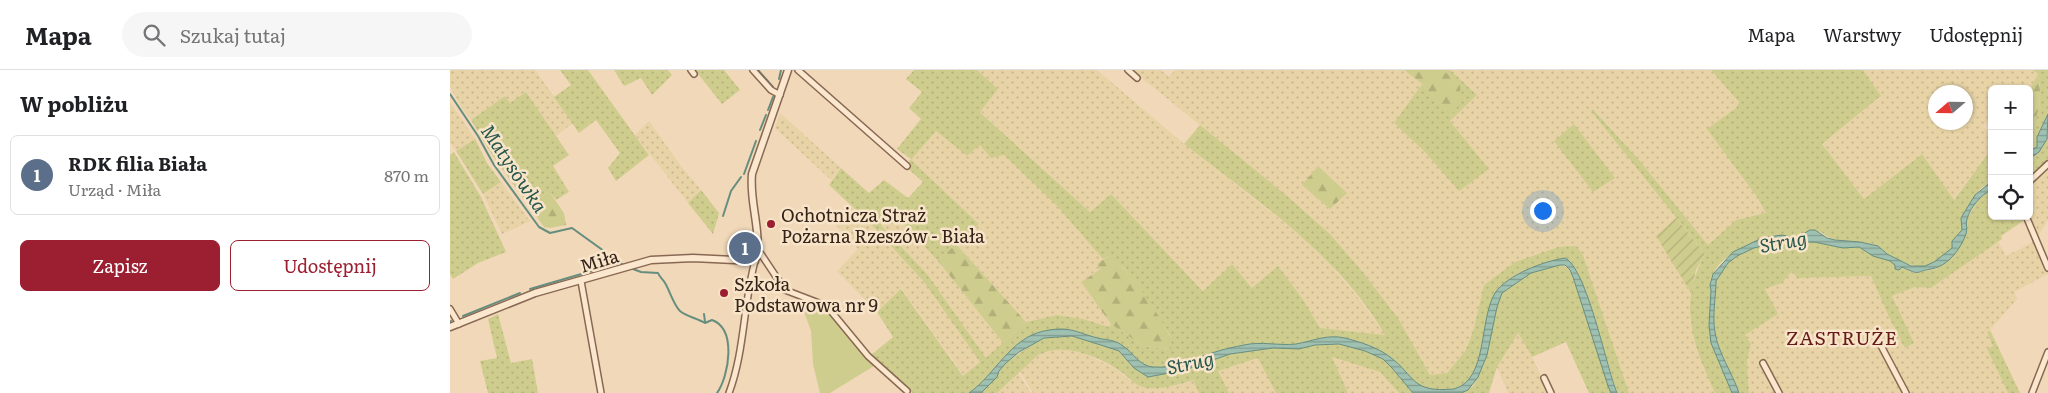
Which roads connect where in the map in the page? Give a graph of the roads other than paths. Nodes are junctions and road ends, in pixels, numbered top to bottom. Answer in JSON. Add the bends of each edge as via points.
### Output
{"nodes":[{"id":1,"x":753,"y":70,"type":"edge"},
{"id":2,"x":788,"y":70,"type":"edge"},
{"id":3,"x":798,"y":70,"type":"edge"},
{"id":4,"x":1128,"y":70,"type":"edge"},
{"id":5,"x":1137,"y":78,"type":"dead end"},
{"id":6,"x":780,"y":95,"type":"junction"},
{"id":7,"x":2048,"y":164,"type":"edge"},
{"id":8,"x":907,"y":166,"type":"dead end"},
{"id":9,"x":2033,"y":178,"type":"edge"},
{"id":10,"x":2028,"y":220,"type":"edge"},
{"id":11,"x":756,"y":258,"type":"junction"},
{"id":12,"x":2048,"y":268,"type":"edge"},
{"id":13,"x":581,"y":281,"type":"junction"},
{"id":14,"x":450,"y":309,"type":"edge"},
{"id":15,"x":459,"y":324,"type":"junction"},
{"id":16,"x":450,"y":327,"type":"edge"},
{"id":17,"x":1878,"y":340,"type":"dead end"},
{"id":18,"x":2048,"y":352,"type":"edge"},
{"id":19,"x":1763,"y":363,"type":"dead end"},
{"id":20,"x":1544,"y":378,"type":"dead end"},
{"id":21,"x":907,"y":391,"type":"dead end"},
{"id":22,"x":601,"y":393,"type":"edge"},
{"id":23,"x":729,"y":393,"type":"edge"},
{"id":24,"x":1550,"y":393,"type":"edge"},
{"id":25,"x":1779,"y":393,"type":"edge"},
{"id":26,"x":1906,"y":393,"type":"edge"},
{"id":27,"x":2032,"y":393,"type":"edge"}],
"edges":[{"from":1,"to":6,"type":"street"},
{"from":2,"to":6,"type":"street"},
{"from":3,"to":8,"type":"street"},
{"from":4,"to":5,"type":"street"},
{"from":6,"to":11,"type":"street","via":[[752,174]]},
{"from":7,"to":9,"type":"street"},
{"from":10,"to":12,"type":"street"},
{"from":11,"to":13,"type":"street","name":"Miła","via":[[642,262]]},
{"from":11,"to":21,"type":"street","via":[[761,254],[785,290],[830,310],[868,356]]},
{"from":11,"to":23,"type":"street","via":[[739,361]]},
{"from":13,"to":15,"type":"street","name":"Miła","via":[[526,296]]},
{"from":13,"to":22,"type":"street"},
{"from":14,"to":15,"type":"street"},
{"from":15,"to":16,"type":"street","name":"Miła"},
{"from":17,"to":26,"type":"street"},
{"from":18,"to":27,"type":"street"},
{"from":19,"to":25,"type":"street"},
{"from":20,"to":24,"type":"street"}]}
